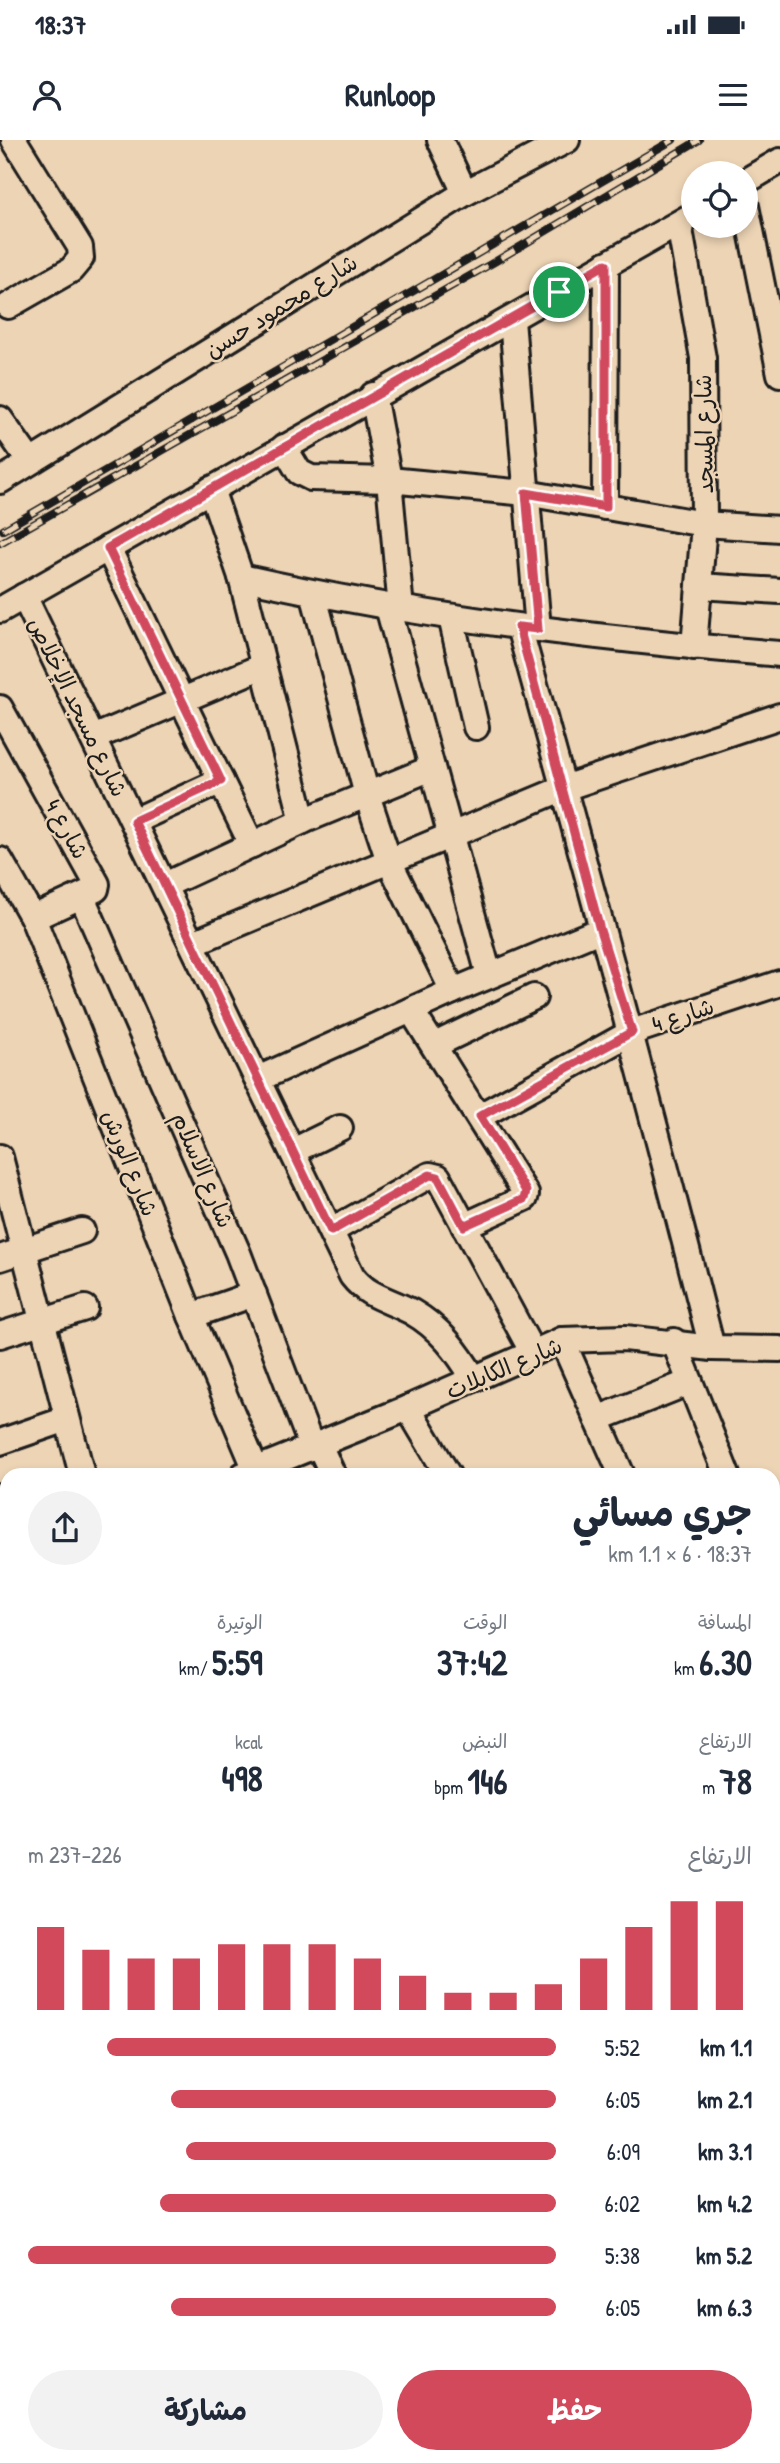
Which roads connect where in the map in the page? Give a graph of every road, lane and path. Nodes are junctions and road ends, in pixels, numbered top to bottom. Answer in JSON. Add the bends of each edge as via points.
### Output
{"nodes":[{"id":1,"x":14,"y":140,"type":"edge"},
{"id":2,"x":440,"y":140,"type":"edge"},
{"id":3,"x":567,"y":140,"type":"edge"},
{"id":4,"x":780,"y":161,"type":"edge"},
{"id":5,"x":758,"y":174,"type":"edge"},
{"id":6,"x":465,"y":193,"type":"junction"},
{"id":7,"x":681,"y":222,"type":"edge"},
{"id":8,"x":688,"y":238,"type":"edge"},
{"id":9,"x":752,"y":238,"type":"edge"},
{"id":10,"x":606,"y":264,"type":"junction"},
{"id":11,"x":3,"y":303,"type":"edge"},
{"id":12,"x":512,"y":320,"type":"junction"},
{"id":13,"x":780,"y":374,"type":"edge"},
{"id":14,"x":373,"y":395,"type":"junction"},
{"id":15,"x":0,"y":419,"type":"edge"},
{"id":16,"x":284,"y":447,"type":"junction"},
{"id":17,"x":29,"y":460,"type":"junction"},
{"id":18,"x":389,"y":480,"type":"junction"},
{"id":19,"x":0,"y":481,"type":"edge"},
{"id":20,"x":211,"y":489,"type":"junction"},
{"id":21,"x":526,"y":493,"type":"junction"},
{"id":22,"x":606,"y":507,"type":"junction"},
{"id":23,"x":704,"y":524,"type":"junction"},
{"id":24,"x":780,"y":529,"type":"edge"},
{"id":25,"x":108,"y":548,"type":"junction"},
{"id":26,"x":241,"y":577,"type":"junction"},
{"id":27,"x":699,"y":586,"type":"junction"},
{"id":28,"x":780,"y":591,"type":"edge"},
{"id":29,"x":313,"y":593,"type":"junction"},
{"id":30,"x":24,"y":596,"type":"junction"},
{"id":31,"x":394,"y":608,"type":"junction"},
{"id":32,"x":0,"y":610,"type":"edge"},
{"id":33,"x":451,"y":617,"type":"junction"},
{"id":34,"x":528,"y":628,"type":"junction"},
{"id":35,"x":694,"y":647,"type":"junction"},
{"id":36,"x":780,"y":654,"type":"edge"},
{"id":37,"x":264,"y":666,"type":"junction"},
{"id":38,"x":182,"y":700,"type":"junction"},
{"id":39,"x":0,"y":708,"type":"edge"},
{"id":40,"x":780,"y":716,"type":"edge"},
{"id":41,"x":476,"y":727,"type":"dead end"},
{"id":42,"x":93,"y":738,"type":"junction"},
{"id":43,"x":432,"y":768,"type":"junction"},
{"id":44,"x":221,"y":781,"type":"junction"},
{"id":45,"x":564,"y":788,"type":"junction"},
{"id":46,"x":367,"y":795,"type":"junction"},
{"id":47,"x":134,"y":821,"type":"junction"},
{"id":48,"x":303,"y":821,"type":"junction"},
{"id":49,"x":452,"y":835,"type":"junction"},
{"id":50,"x":252,"y":845,"type":"junction"},
{"id":51,"x":0,"y":860,"type":"edge"},
{"id":52,"x":389,"y":861,"type":"junction"},
{"id":53,"x":165,"y":885,"type":"junction"},
{"id":54,"x":82,"y":897,"type":"junction"},
{"id":55,"x":33,"y":918,"type":"junction"},
{"id":56,"x":600,"y":930,"type":"junction"},
{"id":57,"x":193,"y":943,"type":"junction"},
{"id":58,"x":489,"y":975,"type":"junction"},
{"id":59,"x":780,"y":983,"type":"edge"},
{"id":60,"x":453,"y":991,"type":"junction"},
{"id":61,"x":534,"y":998,"type":"dead end"},
{"id":62,"x":411,"y":1010,"type":"junction"},
{"id":63,"x":632,"y":1032,"type":"junction"},
{"id":64,"x":435,"y":1045,"type":"junction"},
{"id":65,"x":258,"y":1079,"type":"junction"},
{"id":66,"x":480,"y":1116,"type":"junction"},
{"id":67,"x":340,"y":1128,"type":"dead end"},
{"id":68,"x":293,"y":1151,"type":"junction"},
{"id":69,"x":0,"y":1157,"type":"edge"},
{"id":70,"x":4,"y":1187,"type":"edge"},
{"id":71,"x":464,"y":1226,"type":"junction"},
{"id":72,"x":82,"y":1231,"type":"dead end"},
{"id":73,"x":331,"y":1231,"type":"junction"},
{"id":74,"x":24,"y":1250,"type":"junction"},
{"id":75,"x":0,"y":1258,"type":"edge"},
{"id":76,"x":254,"y":1294,"type":"junction"},
{"id":77,"x":85,"y":1308,"type":"dead end"},
{"id":78,"x":191,"y":1316,"type":"junction"},
{"id":79,"x":42,"y":1321,"type":"junction"},
{"id":80,"x":0,"y":1335,"type":"edge"},
{"id":81,"x":562,"y":1340,"type":"junction"},
{"id":82,"x":674,"y":1341,"type":"junction"},
{"id":83,"x":712,"y":1348,"type":"junction"},
{"id":84,"x":780,"y":1349,"type":"edge"},
{"id":85,"x":533,"y":1353,"type":"junction"},
{"id":86,"x":474,"y":1379,"type":"junction"},
{"id":87,"x":690,"y":1382,"type":"junction"},
{"id":88,"x":408,"y":1409,"type":"junction"},
{"id":89,"x":67,"y":1419,"type":"junction"},
{"id":90,"x":597,"y":1419,"type":"junction"},
{"id":91,"x":0,"y":1441,"type":"edge"},
{"id":92,"x":315,"y":1447,"type":"junction"},
{"id":93,"x":80,"y":1468,"type":"edge"},
{"id":94,"x":248,"y":1468,"type":"edge"},
{"id":95,"x":260,"y":1468,"type":"edge"},
{"id":96,"x":328,"y":1468,"type":"edge"},
{"id":97,"x":444,"y":1468,"type":"edge"},
{"id":98,"x":619,"y":1468,"type":"edge"},
{"id":99,"x":724,"y":1468,"type":"edge"}],
"edges":[{"from":1,"to":11,"type":"street","via":[[82,257],[71,270]]},
{"from":2,"to":6,"type":"street"},
{"from":3,"to":6,"type":"street","name":"شارع محمود حسن"},
{"from":4,"to":5,"type":"street"},
{"from":6,"to":17,"type":"street","name":"شارع محمود حسن"},
{"from":7,"to":10,"type":"street"},
{"from":8,"to":23,"type":"street","name":"شارع المسجد","via":[[701,336]]},
{"from":9,"to":13,"type":"street"},
{"from":10,"to":12,"type":"street"},
{"from":10,"to":22,"type":"street"},
{"from":12,"to":14,"type":"street"},
{"from":12,"to":21,"type":"street"},
{"from":14,"to":16,"type":"street"},
{"from":14,"to":18,"type":"street"},
{"from":15,"to":17,"type":"street"},
{"from":16,"to":18,"type":"street","via":[[303,476]]},
{"from":16,"to":20,"type":"street"},
{"from":17,"to":19,"type":"street","name":"شارع محمود حسن"},
{"from":18,"to":21,"type":"street"},
{"from":18,"to":31,"type":"street"},
{"from":20,"to":25,"type":"street"},
{"from":20,"to":26,"type":"street"},
{"from":21,"to":22,"type":"street"},
{"from":21,"to":34,"type":"street"},
{"from":22,"to":23,"type":"street"},
{"from":23,"to":24,"type":"street"},
{"from":23,"to":27,"type":"street","name":"شارع المسجد"},
{"from":25,"to":30,"type":"street"},
{"from":25,"to":38,"type":"street"},
{"from":26,"to":29,"type":"street"},
{"from":26,"to":37,"type":"street"},
{"from":27,"to":28,"type":"street"},
{"from":27,"to":35,"type":"street","name":"شارع المسجد"},
{"from":29,"to":31,"type":"street"},
{"from":29,"to":46,"type":"street"},
{"from":30,"to":32,"type":"street"},
{"from":30,"to":42,"type":"street","name":"شارع مسجد الإخلاص"},
{"from":31,"to":33,"type":"street"},
{"from":31,"to":43,"type":"street"},
{"from":33,"to":34,"type":"street"},
{"from":33,"to":41,"type":"street"},
{"from":34,"to":35,"type":"street"},
{"from":34,"to":45,"type":"street"},
{"from":35,"to":36,"type":"street"},
{"from":37,"to":38,"type":"street"},
{"from":37,"to":48,"type":"street"},
{"from":38,"to":42,"type":"street"},
{"from":38,"to":44,"type":"street"},
{"from":39,"to":54,"type":"street","name":"شارع 4","via":[[97,884]]},
{"from":40,"to":45,"type":"street"},
{"from":42,"to":47,"type":"street","name":"شارع مسجد الإخلاص"},
{"from":43,"to":46,"type":"street"},
{"from":43,"to":49,"type":"street"},
{"from":44,"to":47,"type":"street"},
{"from":44,"to":50,"type":"street"},
{"from":45,"to":49,"type":"street"},
{"from":45,"to":56,"type":"street"},
{"from":46,"to":48,"type":"street"},
{"from":46,"to":52,"type":"street"},
{"from":47,"to":53,"type":"street","name":"شارع مسجد الإخلاص"},
{"from":48,"to":50,"type":"street"},
{"from":49,"to":52,"type":"street"},
{"from":49,"to":58,"type":"street"},
{"from":50,"to":53,"type":"street"},
{"from":51,"to":55,"type":"street","name":"شارع الورش"},
{"from":52,"to":57,"type":"street"},
{"from":52,"to":60,"type":"street"},
{"from":53,"to":57,"type":"street","name":"شارع مسجد الإخلاص"},
{"from":54,"to":55,"type":"street"},
{"from":54,"to":76,"type":"street","name":"شارع الاسلام"},
{"from":55,"to":78,"type":"street","name":"شارع الورش"},
{"from":56,"to":58,"type":"street"},
{"from":56,"to":63,"type":"street"},
{"from":57,"to":65,"type":"street","name":"شارع مسجد الإخلاص"},
{"from":58,"to":60,"type":"street"},
{"from":59,"to":63,"type":"street","name":"شارع 4"},
{"from":60,"to":62,"type":"street"},
{"from":61,"to":64,"type":"street"},
{"from":62,"to":64,"type":"street"},
{"from":62,"to":65,"type":"street"},
{"from":63,"to":66,"type":"street","name":"شارع 4"},
{"from":63,"to":83,"type":"street"},
{"from":64,"to":66,"type":"street"},
{"from":65,"to":68,"type":"street","name":"شارع مسجد الإخلاص"},
{"from":66,"to":71,"type":"street","via":[[526,1196]]},
{"from":67,"to":68,"type":"street"},
{"from":68,"to":73,"type":"street","name":"شارع مسجد الإخلاص"},
{"from":69,"to":70,"type":"street"},
{"from":70,"to":74,"type":"street"},
{"from":71,"to":73,"type":"street","via":[[438,1177],[430,1175]]},
{"from":71,"to":85,"type":"street"},
{"from":72,"to":74,"type":"street"},
{"from":73,"to":86,"type":"street","name":"شارع مسجد الإخلاص","via":[[363,1289],[437,1329]]},
{"from":74,"to":75,"type":"street"},
{"from":74,"to":79,"type":"street"},
{"from":76,"to":78,"type":"street"},
{"from":76,"to":92,"type":"street","name":"شارع الاسلام"},
{"from":77,"to":79,"type":"street"},
{"from":78,"to":94,"type":"street","name":"شارع الورش"},
{"from":79,"to":80,"type":"street"},
{"from":79,"to":89,"type":"street"},
{"from":81,"to":82,"type":"street","name":"شارع الكابلات"},
{"from":81,"to":85,"type":"street","name":"شارع الكابلات"},
{"from":81,"to":90,"type":"street"},
{"from":82,"to":83,"type":"street","name":"شارع الكابلات"},
{"from":82,"to":87,"type":"street"},
{"from":83,"to":84,"type":"street","name":"شارع الكابلات"},
{"from":85,"to":86,"type":"street","name":"شارع الكابلات"},
{"from":86,"to":88,"type":"street","name":"شارع الكابلات"},
{"from":87,"to":90,"type":"street"},
{"from":87,"to":99,"type":"street"},
{"from":88,"to":92,"type":"street","name":"شارع الكابلات"},
{"from":88,"to":97,"type":"street"},
{"from":89,"to":91,"type":"street"},
{"from":89,"to":93,"type":"street"},
{"from":90,"to":98,"type":"street"},
{"from":92,"to":95,"type":"street","name":"شارع الكابلات"},
{"from":92,"to":96,"type":"street","name":"شارع الاسلام"}]}
